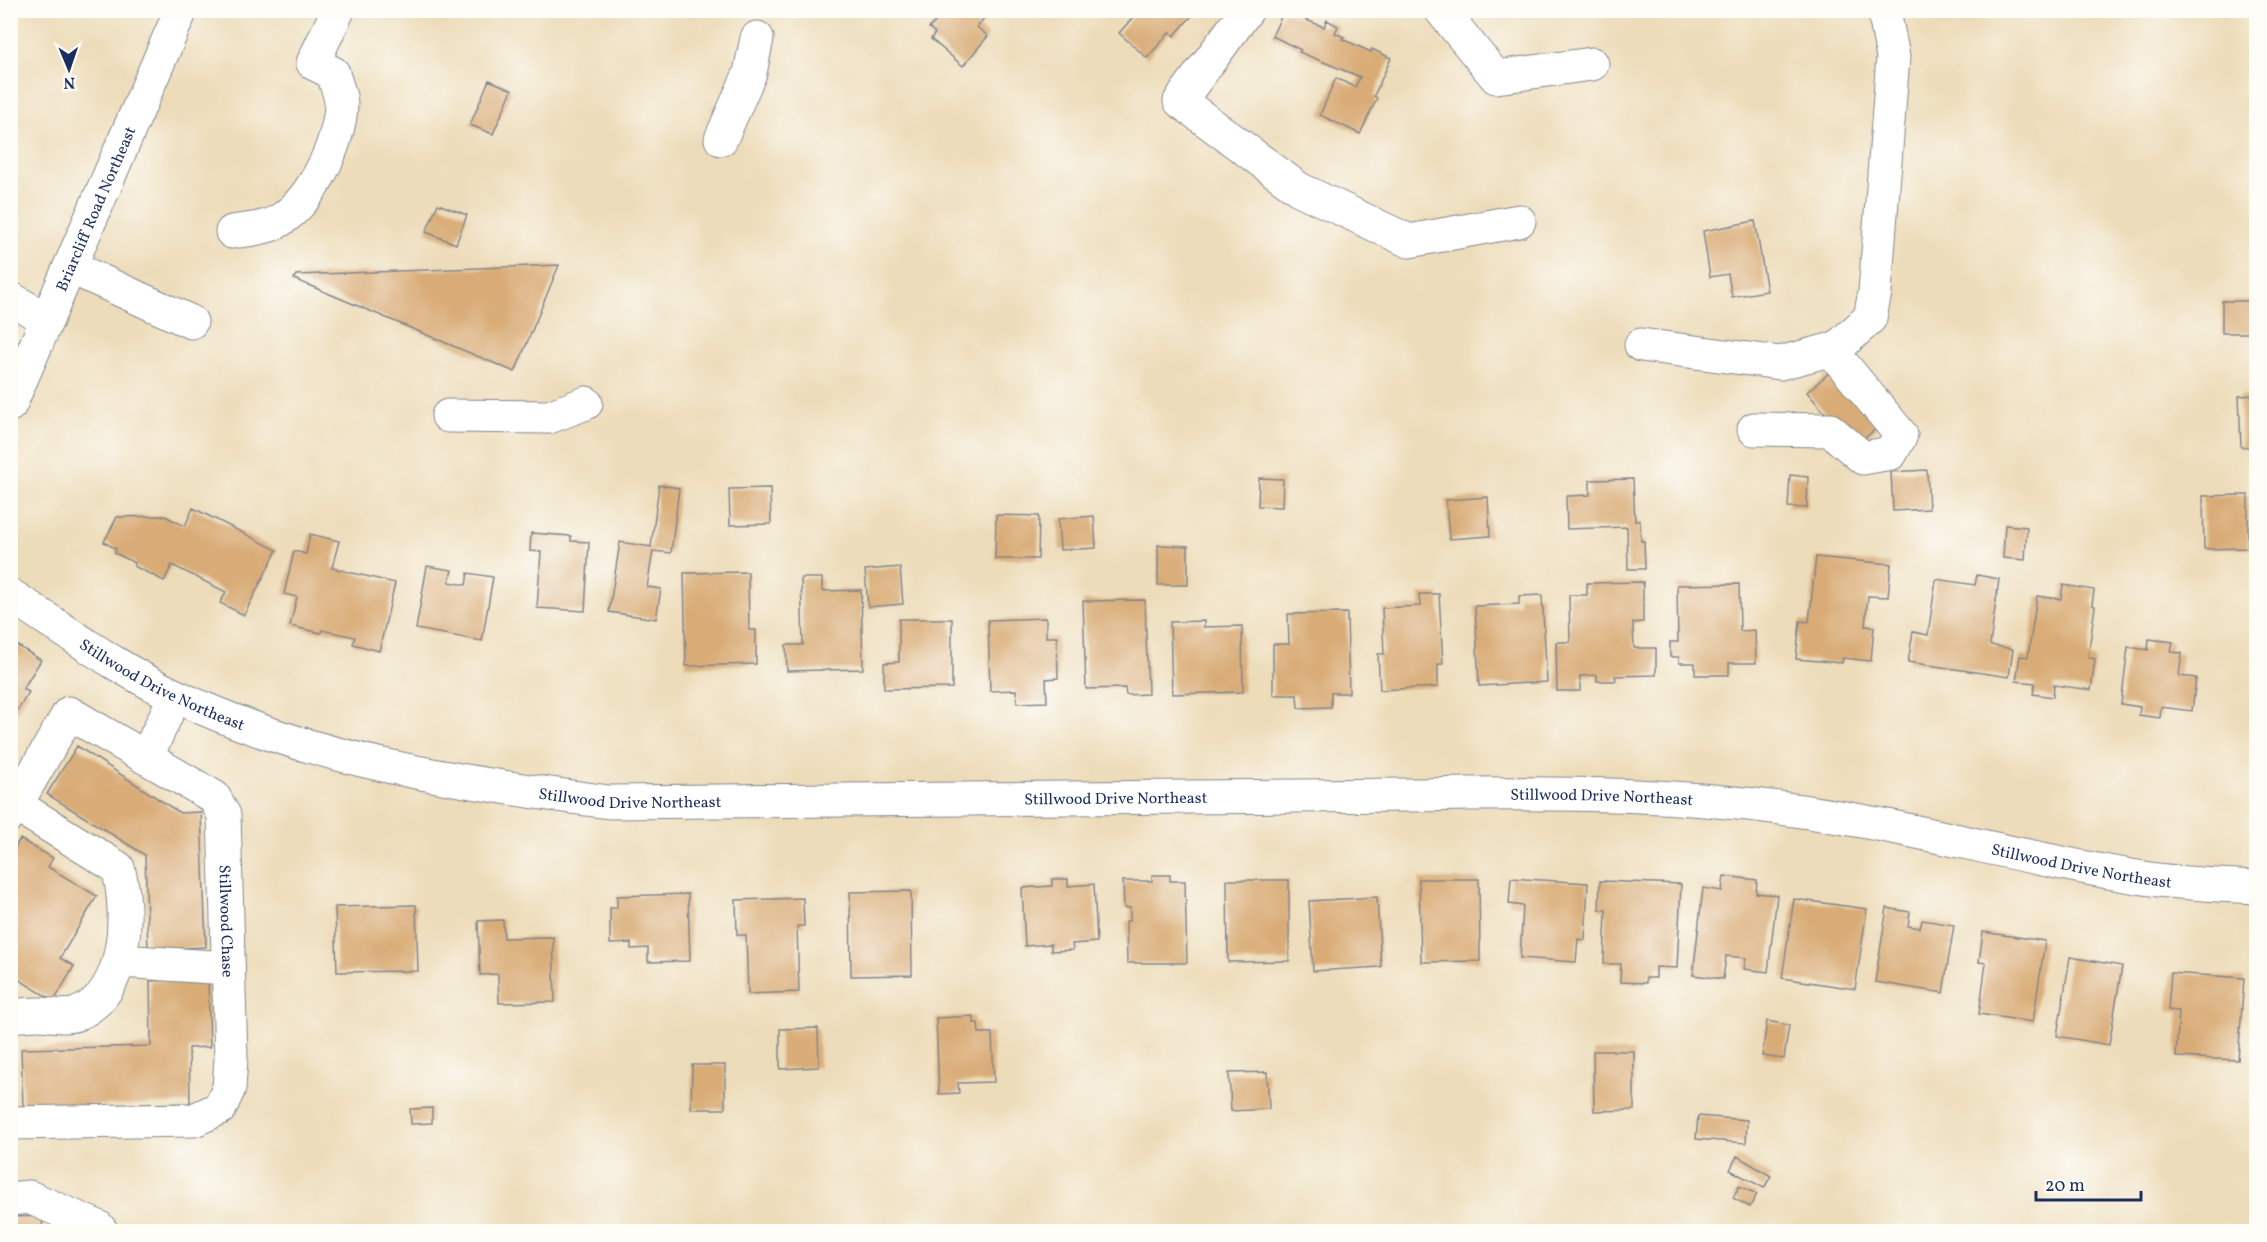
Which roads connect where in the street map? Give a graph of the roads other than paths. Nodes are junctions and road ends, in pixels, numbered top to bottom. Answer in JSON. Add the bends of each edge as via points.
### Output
{"nodes":[{"id":1,"x":181,"y":10,"type":"edge"},
{"id":2,"x":1247,"y":10,"type":"edge"},
{"id":3,"x":1441,"y":10,"type":"edge"},
{"id":4,"x":1884,"y":10,"type":"edge"},
{"id":5,"x":332,"y":12,"type":"edge"},
{"id":6,"x":757,"y":38,"type":"dead end"},
{"id":7,"x":1592,"y":64,"type":"dead end"},
{"id":8,"x":721,"y":139,"type":"dead end"},
{"id":9,"x":1519,"y":221,"type":"dead end"},
{"id":10,"x":232,"y":232,"type":"dead end"},
{"id":11,"x":70,"y":267,"type":"junction"},
{"id":12,"x":10,"y":298,"type":"edge"},
{"id":13,"x":47,"y":320,"type":"junction"},
{"id":14,"x":191,"y":322,"type":"dead end"},
{"id":15,"x":1641,"y":345,"type":"dead end"},
{"id":16,"x":1831,"y":350,"type":"junction"},
{"id":17,"x":586,"y":403,"type":"dead end"},
{"id":18,"x":10,"y":405,"type":"edge"},
{"id":19,"x":448,"y":416,"type":"dead end"},
{"id":20,"x":1754,"y":429,"type":"dead end"},
{"id":21,"x":10,"y":596,"type":"edge"},
{"id":22,"x":175,"y":696,"type":"junction"},
{"id":23,"x":146,"y":758,"type":"junction"},
{"id":24,"x":13,"y":810,"type":"edge"},
{"id":25,"x":2256,"y":887,"type":"edge"},
{"id":26,"x":120,"y":961,"type":"junction"},
{"id":27,"x":228,"y":968,"type":"junction"},
{"id":28,"x":10,"y":1016,"type":"edge"},
{"id":29,"x":10,"y":1123,"type":"edge"},
{"id":30,"x":10,"y":1198,"type":"edge"},
{"id":31,"x":102,"y":1232,"type":"edge"}],
"edges":[{"from":1,"to":11,"type":"street","name":"Briarcliff Road Northeast"},
{"from":2,"to":9,"type":"street","via":[[1180,102],[1299,189],[1409,241]]},
{"from":3,"to":7,"type":"street","via":[[1496,77]]},
{"from":4,"to":16,"type":"street","via":[[1893,57],[1875,291],[1870,318]]},
{"from":5,"to":10,"type":"street","via":[[313,63],[333,73],[341,102],[337,129],[323,167],[308,195],[293,210],[272,224]]},
{"from":6,"to":8,"type":"street","via":[[750,73]]},
{"from":11,"to":13,"type":"street","name":"Briarcliff Road Northeast"},
{"from":11,"to":14,"type":"street"},
{"from":12,"to":13,"type":"street"},
{"from":13,"to":18,"type":"street","name":"Briarcliff Road Northeast"},
{"from":15,"to":16,"type":"street","via":[[1779,363]]},
{"from":16,"to":20,"type":"street","via":[[1901,435],[1891,453],[1863,458],[1830,429]]},
{"from":17,"to":19,"type":"street","via":[[549,417]]},
{"from":21,"to":22,"type":"street","name":"Stillwood Drive Northeast"},
{"from":22,"to":23,"type":"street"},
{"from":22,"to":25,"type":"street","name":"Stillwood Drive Northeast","via":[[332,754],[609,802],[1538,792],[1638,795],[1831,815],[2145,878]]},
{"from":23,"to":24,"type":"street","name":"Stillwood Chase","via":[[69,714]]},
{"from":23,"to":27,"type":"street","name":"Stillwood Chase","via":[[214,797],[224,815]]},
{"from":24,"to":26,"type":"street","name":"Stillwood Chase","via":[[118,868],[125,924]]},
{"from":26,"to":27,"type":"street"},
{"from":26,"to":28,"type":"street","name":"Stillwood Chase","via":[[108,988],[77,1014]]},
{"from":27,"to":29,"type":"street","name":"Stillwood Chase","via":[[231,1059],[229,1089],[220,1108],[194,1120]]},
{"from":30,"to":31,"type":"street","via":[[29,1197]]}]}
